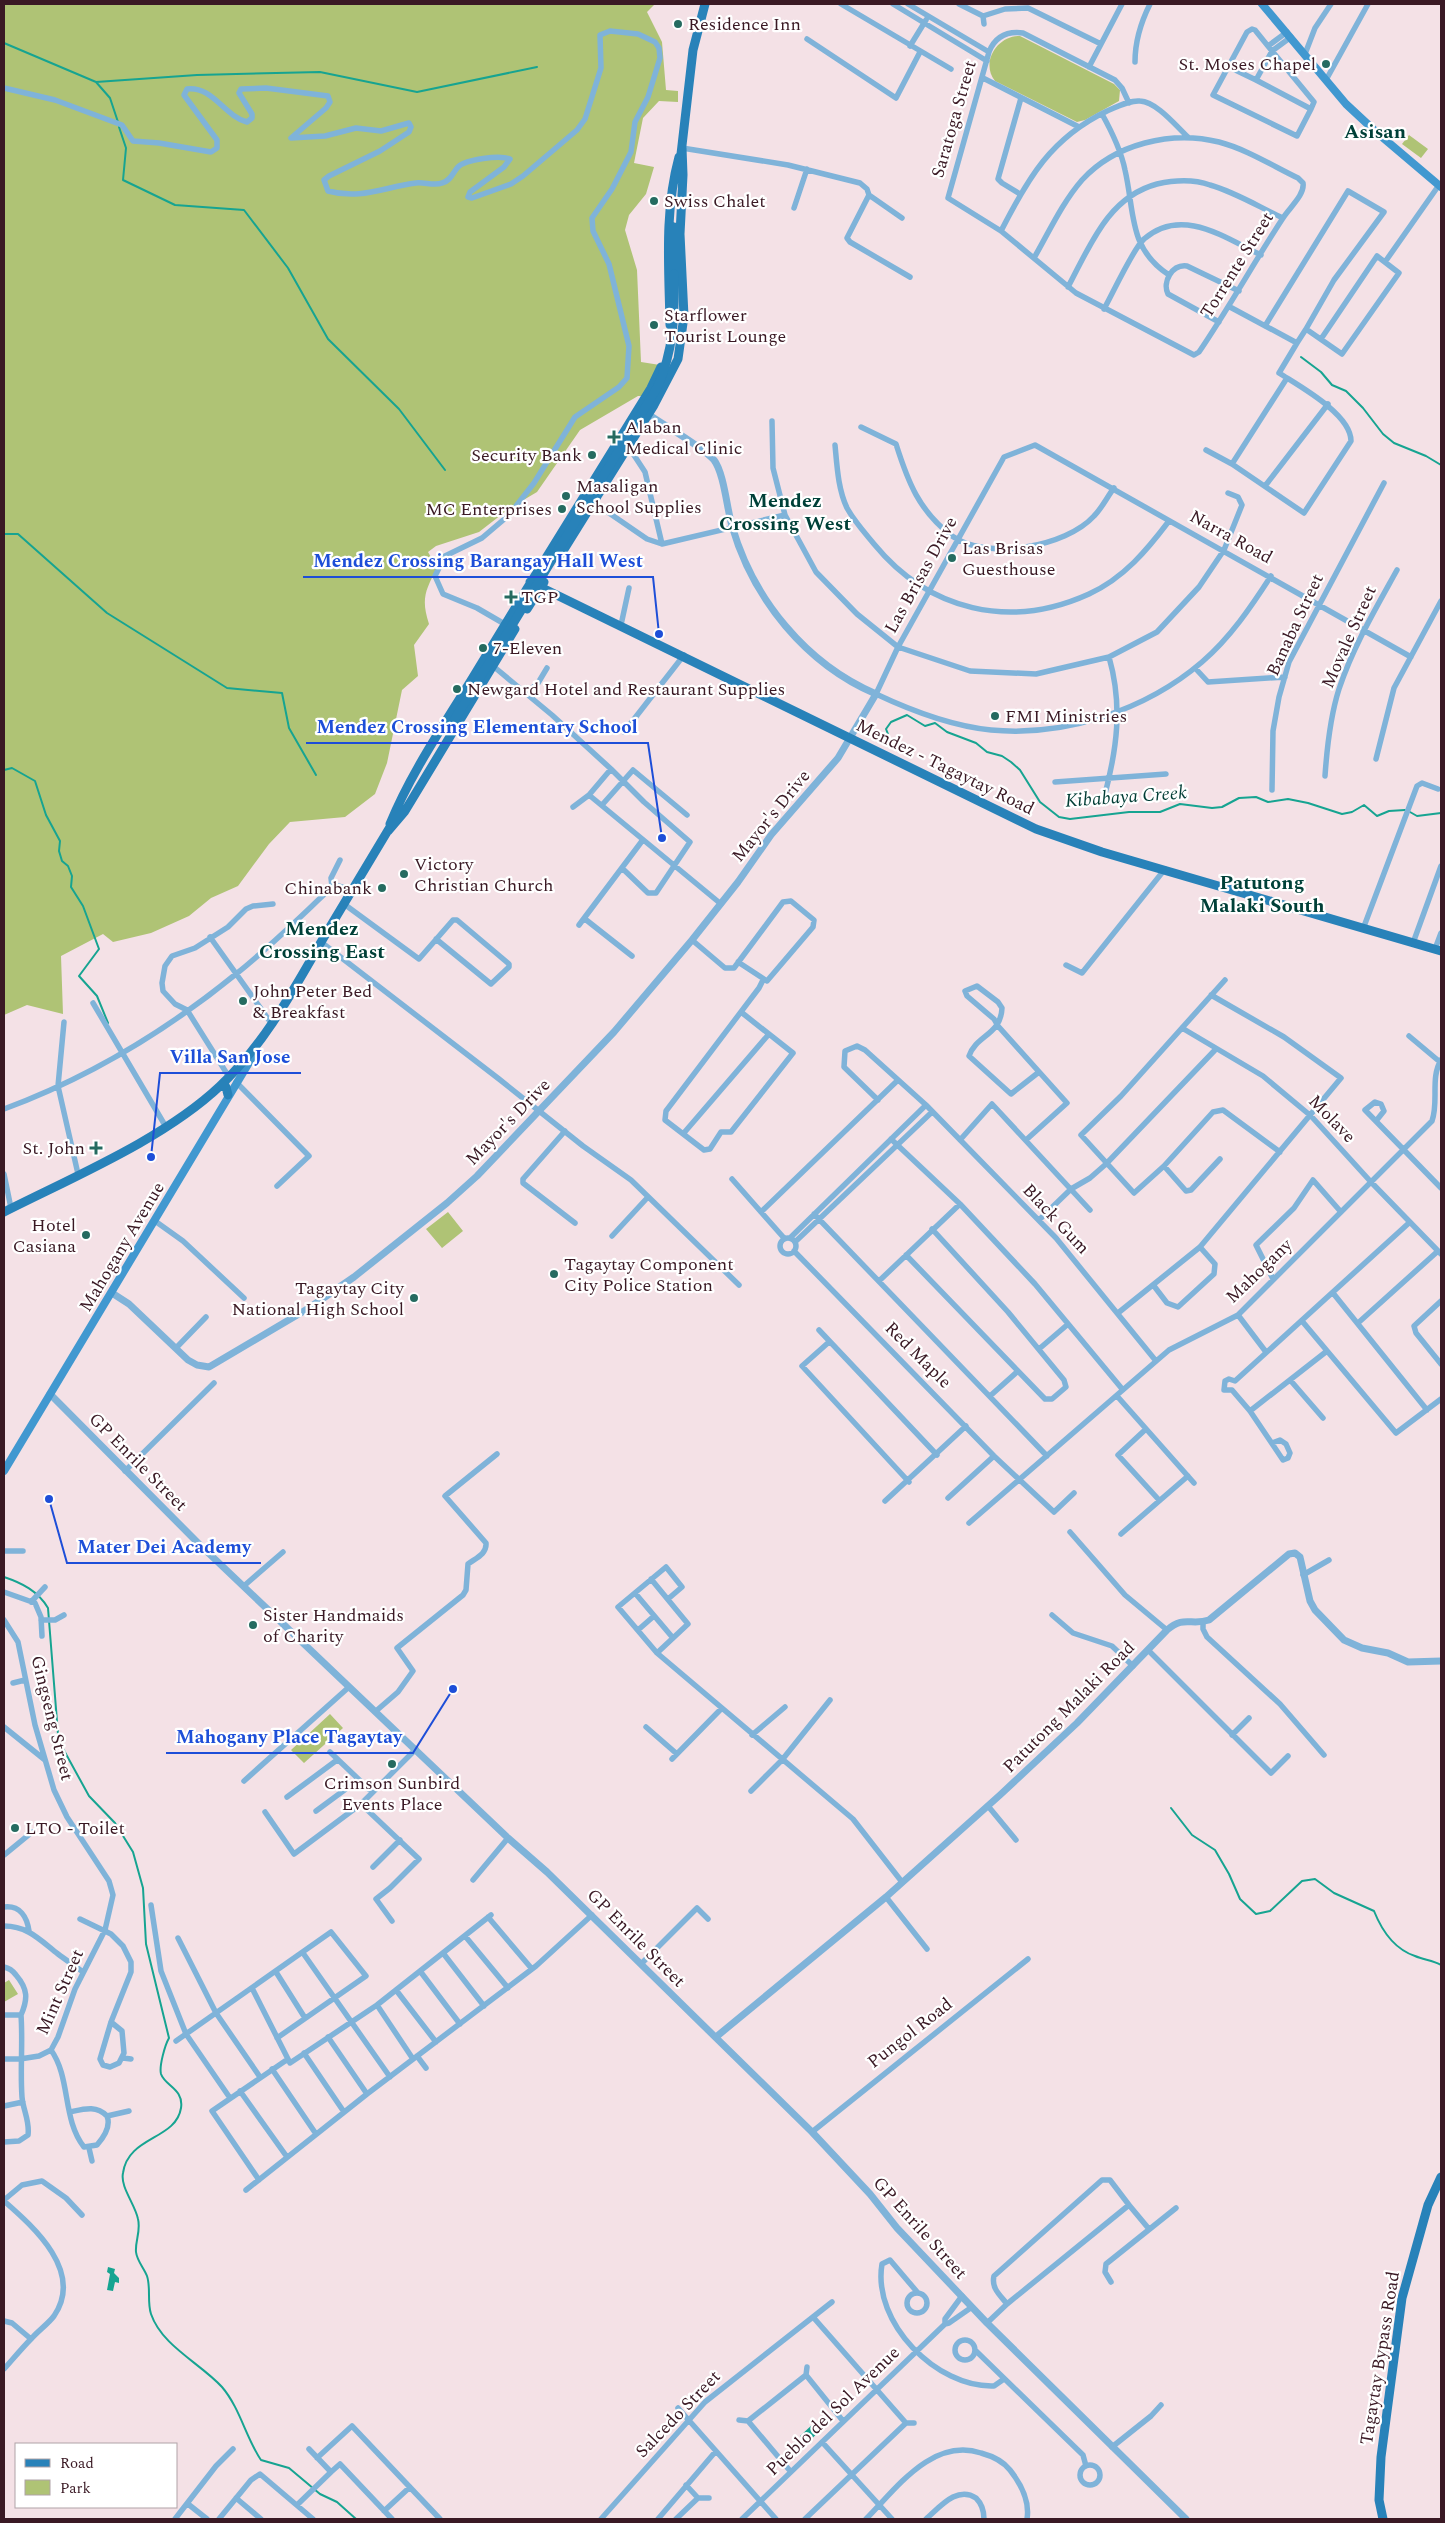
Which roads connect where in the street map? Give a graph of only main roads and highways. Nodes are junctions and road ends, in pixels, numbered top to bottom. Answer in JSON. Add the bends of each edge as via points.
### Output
{"nodes":[{"id":1,"x":705,"y":4,"type":"edge"},
{"id":2,"x":1262,"y":4,"type":"edge"},
{"id":3,"x":682,"y":148,"type":"junction"},
{"id":4,"x":1440,"y":186,"type":"edge"},
{"id":5,"x":530,"y":582,"type":"junction"},
{"id":6,"x":541,"y":587,"type":"junction"},
{"id":7,"x":388,"y":831,"type":"junction"},
{"id":8,"x":1438,"y":950,"type":"edge"},
{"id":9,"x":233,"y":1080,"type":"junction"},
{"id":10,"x":220,"y":1086,"type":"junction"},
{"id":11,"x":228,"y":1095,"type":"junction"},
{"id":12,"x":8,"y":1210,"type":"edge"},
{"id":13,"x":4,"y":1471,"type":"edge"},
{"id":14,"x":1441,"y":2177,"type":"edge"},
{"id":15,"x":1384,"y":2519,"type":"edge"}],
"edges":[{"from":1,"to":3,"type":"main road","via":[[693,50]]},
{"from":2,"to":4,"type":"main road","via":[[1346,104]]},
{"from":3,"to":5,"type":"main road","via":[[667,236],[670,328],[662,365],[642,403]]},
{"from":3,"to":6,"type":"main road","via":[[683,332],[673,371]]},
{"from":3,"to":7,"type":"main road","bridge":true,"via":[[674,239],[674,334],[657,388]]},
{"from":5,"to":6,"type":"main road","name":"Mendez - Tagaytay Road"},
{"from":5,"to":7,"type":"main road","via":[[399,803]]},
{"from":6,"to":7,"type":"main road","via":[[405,811]]},
{"from":6,"to":8,"type":"main road","name":"Mendez - Tagaytay Road","via":[[1036,829],[1072,843]]},
{"from":7,"to":9,"type":"main road","via":[[322,942]]},
{"from":9,"to":10,"type":"main road"},
{"from":9,"to":11,"type":"main road","name":"Mahogany Avenue"},
{"from":10,"to":11,"type":"main road","via":[[226,1087]]},
{"from":10,"to":12,"type":"main road","via":[[166,1128]]},
{"from":11,"to":13,"type":"main road","name":"Mahogany Avenue"},
{"from":14,"to":15,"type":"main road","name":"Tagaytay Bypass Road","via":[[1428,2205],[1402,2298],[1381,2457],[1379,2500]]}]}
